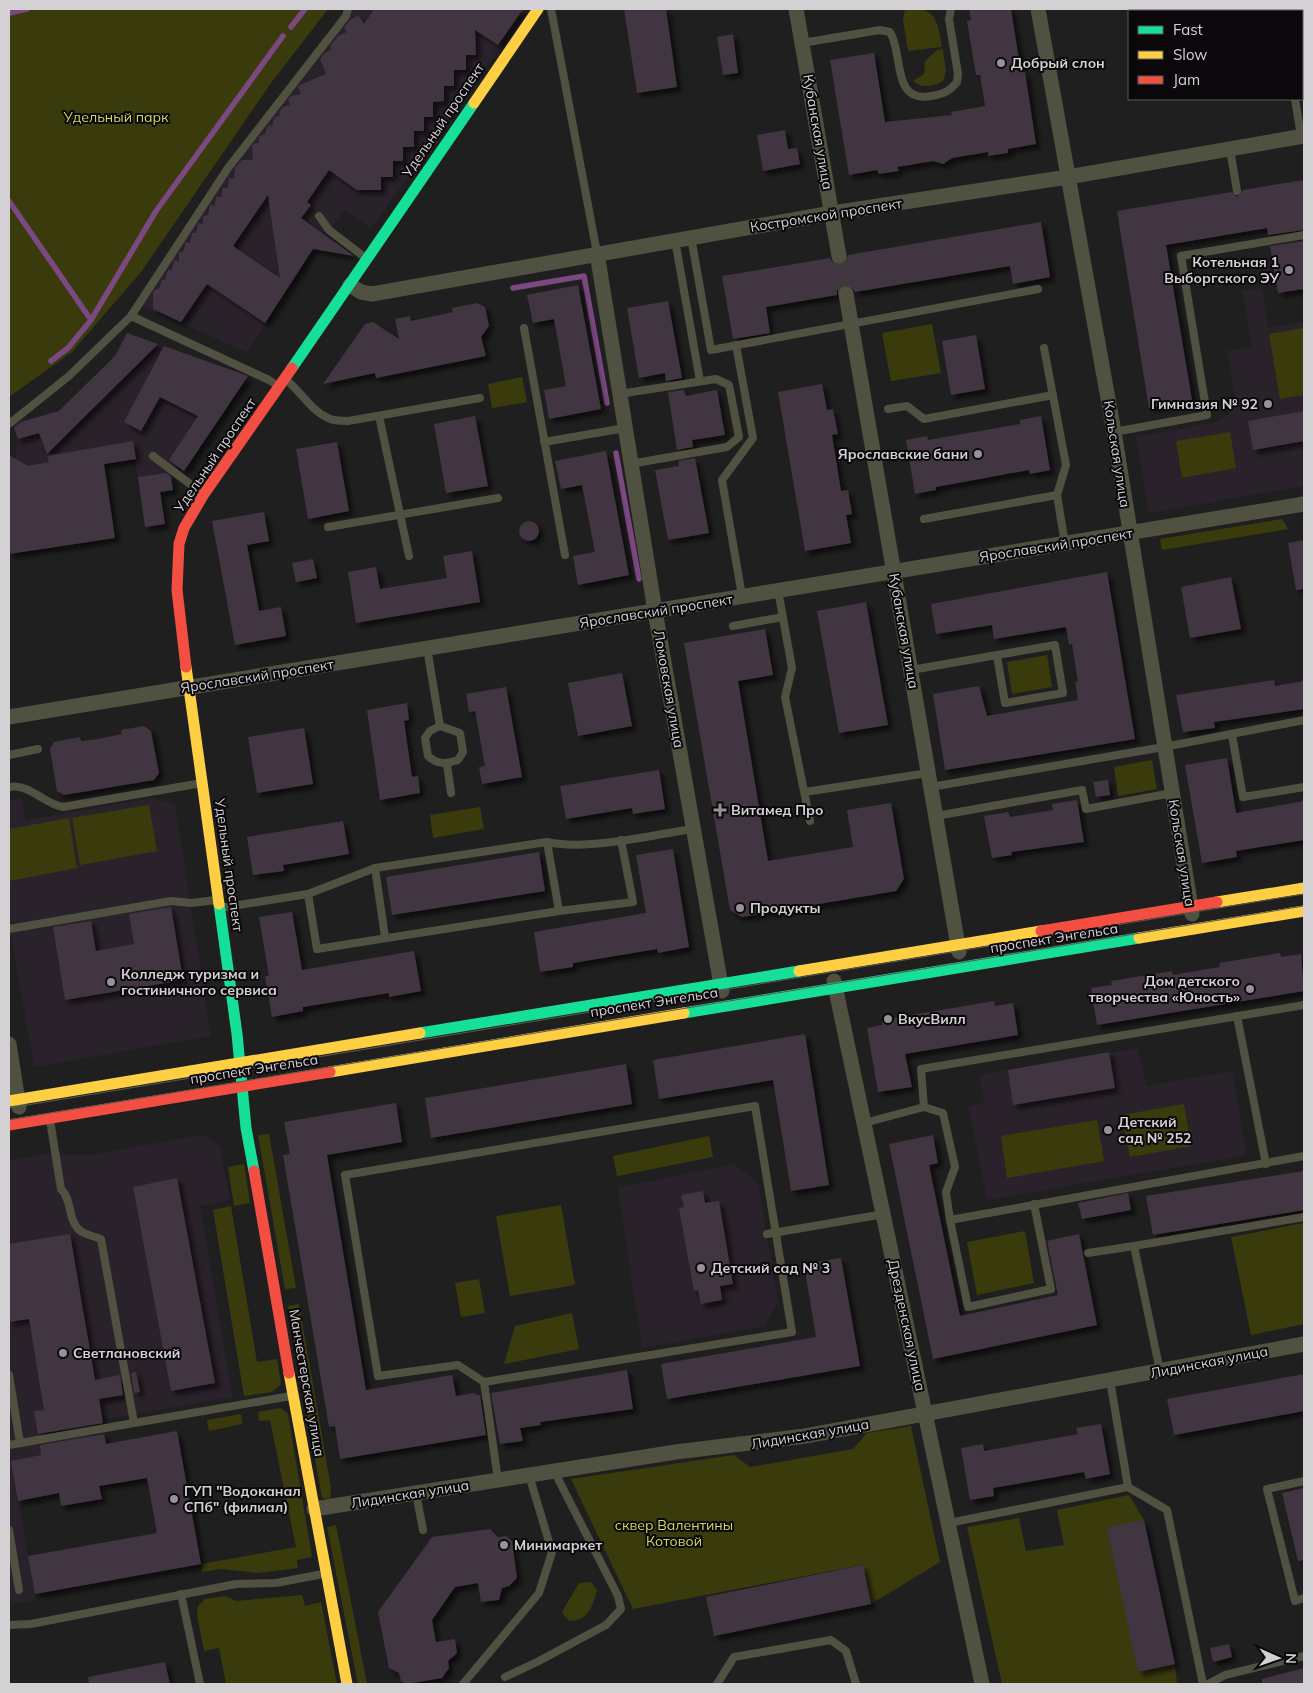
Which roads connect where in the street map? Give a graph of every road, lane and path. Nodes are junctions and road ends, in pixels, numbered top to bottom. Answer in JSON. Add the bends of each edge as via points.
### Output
{"nodes":[{"id":1,"x":348,"y":9,"type":"edge"},
{"id":2,"x":538,"y":9,"type":"edge"},
{"id":3,"x":551,"y":9,"type":"edge"},
{"id":4,"x":796,"y":9,"type":"edge"},
{"id":5,"x":951,"y":9,"type":"edge"},
{"id":6,"x":1038,"y":9,"type":"edge"},
{"id":7,"x":802,"y":42,"type":"junction"},
{"id":8,"x":1295,"y":100,"type":"edge"},
{"id":9,"x":1303,"y":136,"type":"edge"},
{"id":10,"x":1230,"y":149,"type":"junction"},
{"id":11,"x":1068,"y":177,"type":"junction"},
{"id":12,"x":1237,"y":191,"type":"dead end"},
{"id":13,"x":832,"y":213,"type":"junction"},
{"id":14,"x":320,"y":216,"type":"dead end"},
{"id":15,"x":1304,"y":236,"type":"edge"},
{"id":16,"x":690,"y":237,"type":"junction"},
{"id":17,"x":675,"y":240,"type":"junction"},
{"id":18,"x":597,"y":253,"type":"junction"},
{"id":19,"x":839,"y":256,"type":"tunnel mouth"},
{"id":20,"x":367,"y":259,"type":"junction"},
{"id":21,"x":350,"y":285,"type":"junction"},
{"id":22,"x":1038,"y":289,"type":"dead end"},
{"id":23,"x":846,"y":294,"type":"tunnel mouth"},
{"id":24,"x":131,"y":316,"type":"junction"},
{"id":25,"x":851,"y":324,"type":"junction"},
{"id":26,"x":524,"y":328,"type":"dead end"},
{"id":27,"x":736,"y":345,"type":"junction"},
{"id":28,"x":1044,"y":348,"type":"dead end"},
{"id":29,"x":700,"y":381,"type":"junction"},
{"id":30,"x":282,"y":383,"type":"junction"},
{"id":31,"x":619,"y":394,"type":"junction"},
{"id":32,"x":1053,"y":395,"type":"junction"},
{"id":33,"x":480,"y":398,"type":"dead end"},
{"id":34,"x":888,"y":409,"type":"dead end"},
{"id":35,"x":379,"y":416,"type":"junction"},
{"id":36,"x":9,"y":424,"type":"edge"},
{"id":37,"x":625,"y":428,"type":"junction"},
{"id":38,"x":1114,"y":432,"type":"junction"},
{"id":39,"x":544,"y":442,"type":"junction"},
{"id":40,"x":153,"y":456,"type":"dead end"},
{"id":41,"x":630,"y":464,"type":"junction"},
{"id":42,"x":204,"y":494,"type":"junction"},
{"id":43,"x":1057,"y":495,"type":"junction"},
{"id":44,"x":498,"y":498,"type":"dead end"},
{"id":45,"x":1304,"y":504,"type":"edge"},
{"id":46,"x":400,"y":514,"type":"junction"},
{"id":47,"x":924,"y":519,"type":"dead end"},
{"id":48,"x":328,"y":527,"type":"dead end"},
{"id":49,"x":1128,"y":533,"type":"junction"},
{"id":50,"x":1065,"y":544,"type":"junction"},
{"id":51,"x":565,"y":555,"type":"dead end"},
{"id":52,"x":409,"y":556,"type":"dead end"},
{"id":53,"x":894,"y":571,"type":"junction"},
{"id":54,"x":778,"y":590,"type":"junction"},
{"id":55,"x":742,"y":596,"type":"junction"},
{"id":56,"x":655,"y":610,"type":"junction"},
{"id":57,"x":783,"y":617,"type":"junction"},
{"id":58,"x":733,"y":626,"type":"dead end"},
{"id":59,"x":427,"y":648,"type":"junction"},
{"id":60,"x":997,"y":656,"type":"junction"},
{"id":61,"x":911,"y":670,"type":"junction"},
{"id":62,"x":189,"y":688,"type":"junction"},
{"id":63,"x":9,"y":717,"type":"edge"},
{"id":64,"x":1304,"y":720,"type":"edge"},
{"id":65,"x":440,"y":726,"type":"junction"},
{"id":66,"x":1232,"y":735,"type":"junction"},
{"id":67,"x":1164,"y":747,"type":"junction"},
{"id":68,"x":38,"y":749,"type":"dead end"},
{"id":69,"x":9,"y":755,"type":"edge"},
{"id":70,"x":447,"y":764,"type":"junction"},
{"id":71,"x":930,"y":780,"type":"junction"},
{"id":72,"x":202,"y":782,"type":"junction"},
{"id":73,"x":9,"y":787,"type":"edge"},
{"id":74,"x":1304,"y":787,"type":"edge"},
{"id":75,"x":805,"y":792,"type":"junction"},
{"id":76,"x":452,"y":793,"type":"dead end"},
{"id":77,"x":1172,"y":793,"type":"junction"},
{"id":78,"x":936,"y":816,"type":"junction"},
{"id":79,"x":810,"y":821,"type":"dead end"},
{"id":80,"x":693,"y":829,"type":"junction"},
{"id":81,"x":620,"y":840,"type":"junction"},
{"id":82,"x":547,"y":842,"type":"junction"},
{"id":83,"x":375,"y":868,"type":"junction"},
{"id":84,"x":1304,"y":888,"type":"edge"},
{"id":85,"x":308,"y":894,"type":"junction"},
{"id":86,"x":219,"y":904,"type":"junction"},
{"id":87,"x":1191,"y":907,"type":"junction"},
{"id":88,"x":559,"y":911,"type":"junction"},
{"id":89,"x":1304,"y":911,"type":"edge"},
{"id":90,"x":9,"y":929,"type":"edge"},
{"id":91,"x":1195,"y":930,"type":"junction"},
{"id":92,"x":385,"y":937,"type":"junction"},
{"id":93,"x":958,"y":945,"type":"junction"},
{"id":94,"x":831,"y":966,"type":"junction"},
{"id":95,"x":962,"y":968,"type":"junction"},
{"id":96,"x":721,"y":984,"type":"junction"},
{"id":97,"x":835,"y":988,"type":"junction"},
{"id":98,"x":1304,"y":1004,"type":"edge"},
{"id":99,"x":725,"y":1006,"type":"junction"},
{"id":100,"x":1237,"y":1016,"type":"junction"},
{"id":101,"x":9,"y":1044,"type":"edge"},
{"id":102,"x":240,"y":1063,"type":"junction"},
{"id":103,"x":242,"y":1086,"type":"junction"},
{"id":104,"x":13,"y":1100,"type":"edge"},
{"id":105,"x":924,"y":1107,"type":"junction"},
{"id":106,"x":50,"y":1118,"type":"junction"},
{"id":107,"x":864,"y":1123,"type":"junction"},
{"id":108,"x":15,"y":1124,"type":"edge"},
{"id":109,"x":1304,"y":1156,"type":"edge"},
{"id":110,"x":1266,"y":1164,"type":"junction"},
{"id":111,"x":1034,"y":1204,"type":"junction"},
{"id":112,"x":884,"y":1214,"type":"junction"},
{"id":113,"x":1304,"y":1217,"type":"edge"},
{"id":114,"x":950,"y":1220,"type":"junction"},
{"id":115,"x":776,"y":1233,"type":"junction"},
{"id":116,"x":767,"y":1234,"type":"dead end"},
{"id":117,"x":1134,"y":1246,"type":"junction"},
{"id":118,"x":1088,"y":1252,"type":"dead end"},
{"id":119,"x":1304,"y":1344,"type":"edge"},
{"id":120,"x":1160,"y":1371,"type":"junction"},
{"id":121,"x":9,"y":1375,"type":"edge"},
{"id":122,"x":1110,"y":1380,"type":"junction"},
{"id":123,"x":484,"y":1382,"type":"junction"},
{"id":124,"x":293,"y":1396,"type":"junction"},
{"id":125,"x":926,"y":1413,"type":"junction"},
{"id":126,"x":134,"y":1423,"type":"junction"},
{"id":127,"x":20,"y":1443,"type":"junction"},
{"id":128,"x":9,"y":1445,"type":"edge"},
{"id":129,"x":554,"y":1471,"type":"junction"},
{"id":130,"x":529,"y":1475,"type":"junction"},
{"id":131,"x":498,"y":1480,"type":"junction"},
{"id":132,"x":1304,"y":1481,"type":"edge"},
{"id":133,"x":1128,"y":1487,"type":"junction"},
{"id":134,"x":416,"y":1493,"type":"junction"},
{"id":135,"x":314,"y":1509,"type":"junction"},
{"id":136,"x":949,"y":1522,"type":"junction"},
{"id":137,"x":9,"y":1530,"type":"edge"},
{"id":138,"x":423,"y":1530,"type":"dead end"},
{"id":139,"x":325,"y":1574,"type":"junction"},
{"id":140,"x":19,"y":1590,"type":"dead end"},
{"id":141,"x":181,"y":1594,"type":"junction"},
{"id":142,"x":1304,"y":1598,"type":"edge"},
{"id":143,"x":9,"y":1625,"type":"edge"},
{"id":144,"x":1304,"y":1656,"type":"edge"},
{"id":145,"x":504,"y":1676,"type":"dead end"},
{"id":146,"x":200,"y":1684,"type":"edge"},
{"id":147,"x":347,"y":1684,"type":"edge"},
{"id":148,"x":463,"y":1684,"type":"edge"},
{"id":149,"x":717,"y":1684,"type":"edge"},
{"id":150,"x":856,"y":1684,"type":"edge"},
{"id":151,"x":982,"y":1684,"type":"edge"},
{"id":152,"x":1203,"y":1684,"type":"edge"},
{"id":153,"x":1208,"y":1684,"type":"edge"}],
"edges":[{"from":1,"to":24,"type":"lane","via":[[346,16],[228,168]]},
{"from":2,"to":20,"type":"main road","name":"Удельный проспект","via":[[400,218]]},
{"from":3,"to":18,"type":"lane"},
{"from":4,"to":7,"type":"street","name":"Кубанская улица"},
{"from":5,"to":7,"type":"lane","via":[[949,19],[958,74],[957,82],[945,94],[922,98],[907,90],[902,84],[895,41],[890,32],[880,30]]},
{"from":6,"to":11,"type":"street","name":"Кольская улица"},
{"from":7,"to":13,"type":"street","name":"Кубанская улица"},
{"from":8,"to":9,"type":"lane"},
{"from":9,"to":10,"type":"street","name":"Костромской проспект"},
{"from":10,"to":11,"type":"street","name":"Костромской проспект"},
{"from":10,"to":12,"type":"lane"},
{"from":11,"to":13,"type":"street","name":"Костромской проспект"},
{"from":11,"to":38,"type":"street","name":"Кольская улица"},
{"from":13,"to":16,"type":"street","name":"Костромской проспект"},
{"from":13,"to":19,"type":"street","name":"Кубанская улица"},
{"from":14,"to":20,"type":"lane","via":[[329,230]]},
{"from":15,"to":38,"type":"lane","via":[[1181,256],[1207,416]]},
{"from":16,"to":17,"type":"street","name":"Костромской проспект"},
{"from":16,"to":27,"type":"lane","via":[[711,350]]},
{"from":17,"to":18,"type":"street","name":"Костромской проспект"},
{"from":17,"to":29,"type":"lane"},
{"from":18,"to":21,"type":"street","name":"Костромской проспект","via":[[372,294],[360,292]]},
{"from":18,"to":31,"type":"street","name":"Ломовская улица"},
{"from":20,"to":21,"type":"main road","name":"Удельный проспект"},
{"from":21,"to":30,"type":"main road","name":"Удельный проспект"},
{"from":22,"to":25,"type":"lane"},
{"from":23,"to":25,"type":"street","name":"Кубанская улица"},
{"from":24,"to":30,"type":"lane","via":[[269,380]]},
{"from":24,"to":36,"type":"lane","via":[[68,376]]},
{"from":25,"to":27,"type":"lane"},
{"from":25,"to":53,"type":"street","name":"Кубанская улица"},
{"from":26,"to":39,"type":"lane"},
{"from":27,"to":55,"type":"lane","via":[[753,438],[722,480]]},
{"from":28,"to":32,"type":"lane"},
{"from":29,"to":31,"type":"lane"},
{"from":29,"to":41,"type":"lane","via":[[716,379],[729,384],[739,437],[727,447]]},
{"from":30,"to":35,"type":"lane","via":[[295,386],[317,411],[329,419],[348,421]]},
{"from":30,"to":42,"type":"main road","name":"Удельный проспект"},
{"from":31,"to":37,"type":"street","name":"Ломовская улица"},
{"from":32,"to":34,"type":"lane","via":[[924,419],[907,406]]},
{"from":32,"to":43,"type":"lane","via":[[1066,466]]},
{"from":33,"to":35,"type":"lane"},
{"from":35,"to":46,"type":"lane"},
{"from":37,"to":39,"type":"lane"},
{"from":37,"to":41,"type":"street","name":"Ломовская улица"},
{"from":38,"to":49,"type":"street","name":"Кольская улица"},
{"from":39,"to":51,"type":"lane"},
{"from":40,"to":42,"type":"lane"},
{"from":41,"to":56,"type":"street","name":"Ломовская улица"},
{"from":42,"to":62,"type":"main road","name":"Удельный проспект","via":[[184,528],[176,565]]},
{"from":43,"to":47,"type":"lane"},
{"from":43,"to":50,"type":"lane"},
{"from":44,"to":46,"type":"lane"},
{"from":45,"to":49,"type":"street","name":"Ярославский проспект"},
{"from":46,"to":48,"type":"lane"},
{"from":46,"to":52,"type":"lane"},
{"from":49,"to":50,"type":"street","name":"Ярославский проспект"},
{"from":49,"to":67,"type":"street","name":"Кольская улица"},
{"from":50,"to":53,"type":"street","name":"Ярославский проспект"},
{"from":53,"to":54,"type":"street","name":"Ярославский проспект"},
{"from":53,"to":61,"type":"street","name":"Кубанская улица"},
{"from":54,"to":55,"type":"street","name":"Ярославский проспект"},
{"from":54,"to":57,"type":"lane"},
{"from":55,"to":56,"type":"street","name":"Ярославский проспект"},
{"from":56,"to":59,"type":"street","name":"Ярославский проспект"},
{"from":56,"to":80,"type":"street","name":"Ломовская улица"},
{"from":57,"to":58,"type":"lane"},
{"from":57,"to":75,"type":"lane","via":[[792,668],[785,697]]},
{"from":59,"to":62,"type":"street","name":"Ярославский проспект"},
{"from":59,"to":65,"type":"lane"},
{"from":60,"to":60,"type":"lane","via":[[1005,703],[1064,693],[1055,645]]},
{"from":60,"to":61,"type":"lane"},
{"from":61,"to":71,"type":"street","name":"Кубанская улица"},
{"from":62,"to":63,"type":"street","name":"Ярославский проспект"},
{"from":62,"to":72,"type":"main road","name":"Удельный проспект"},
{"from":64,"to":66,"type":"lane"},
{"from":65,"to":70,"type":"lane","via":[[425,738],[428,756],[435,762]]},
{"from":65,"to":70,"type":"lane","via":[[460,732],[463,752],[458,760]]},
{"from":66,"to":67,"type":"lane"},
{"from":66,"to":74,"type":"lane","via":[[1243,797]]},
{"from":67,"to":71,"type":"lane"},
{"from":67,"to":77,"type":"street","name":"Кольская улица"},
{"from":68,"to":69,"type":"lane"},
{"from":70,"to":76,"type":"lane"},
{"from":71,"to":75,"type":"lane"},
{"from":71,"to":78,"type":"street","name":"Кубанская улица"},
{"from":72,"to":73,"type":"lane","via":[[63,807],[55,806],[22,787]]},
{"from":72,"to":86,"type":"main road","name":"Удельный проспект"},
{"from":75,"to":79,"type":"lane"},
{"from":77,"to":78,"type":"lane","via":[[1086,809],[1082,790]]},
{"from":77,"to":87,"type":"street","name":"Кольская улица"},
{"from":78,"to":93,"type":"street","name":"Кубанская улица"},
{"from":80,"to":81,"type":"lane"},
{"from":80,"to":96,"type":"street","name":"Ломовская улица"},
{"from":81,"to":82,"type":"lane","via":[[563,846]]},
{"from":81,"to":88,"type":"lane","via":[[633,902]]},
{"from":82,"to":83,"type":"lane"},
{"from":82,"to":88,"type":"lane"},
{"from":83,"to":85,"type":"lane"},
{"from":83,"to":92,"type":"lane"},
{"from":84,"to":87,"type":"main road","name":"проспект Энгельса"},
{"from":85,"to":86,"type":"lane"},
{"from":85,"to":92,"type":"lane","via":[[317,949]]},
{"from":86,"to":90,"type":"lane","via":[[171,901]]},
{"from":86,"to":102,"type":"main road","name":"Удельный проспект"},
{"from":87,"to":91,"type":"street","name":"Кольская улица"},
{"from":87,"to":93,"type":"main road","name":"проспект Энгельса"},
{"from":88,"to":92,"type":"lane"},
{"from":89,"to":91,"type":"main road","name":"проспект Энгельса"},
{"from":91,"to":95,"type":"main road","name":"проспект Энгельса"},
{"from":93,"to":94,"type":"main road","name":"проспект Энгельса"},
{"from":93,"to":95,"type":"street","name":"Кубанская улица"},
{"from":94,"to":96,"type":"main road","name":"проспект Энгельса"},
{"from":94,"to":97,"type":"street","name":"Дрезденская улица"},
{"from":95,"to":97,"type":"main road","name":"проспект Энгельса"},
{"from":96,"to":99,"type":"street","name":"Ломовская улица"},
{"from":96,"to":102,"type":"main road","name":"проспект Энгельса"},
{"from":97,"to":99,"type":"main road","name":"проспект Энгельса"},
{"from":97,"to":107,"type":"street","name":"Дрезденская улица"},
{"from":98,"to":100,"type":"lane"},
{"from":99,"to":103,"type":"main road","name":"проспект Энгельса"},
{"from":100,"to":105,"type":"lane","via":[[921,1069]]},
{"from":100,"to":110,"type":"lane"},
{"from":101,"to":104,"type":"street"},
{"from":102,"to":103,"type":"main road","name":"Удельный проспект"},
{"from":102,"to":104,"type":"main road","name":"проспект Энгельса"},
{"from":103,"to":106,"type":"main road","name":"проспект Энгельса"},
{"from":103,"to":124,"type":"main road","name":"Манчестерская улица","via":[[246,1128]]},
{"from":104,"to":108,"type":"street"},
{"from":105,"to":107,"type":"lane"},
{"from":105,"to":114,"type":"lane","via":[[944,1113],[955,1167],[946,1192]]},
{"from":106,"to":108,"type":"main road","name":"проспект Энгельса"},
{"from":106,"to":126,"type":"lane","via":[[61,1189],[68,1195],[71,1218],[80,1231],[101,1240]]},
{"from":107,"to":112,"type":"street","name":"Дрезденская улица"},
{"from":109,"to":110,"type":"lane"},
{"from":110,"to":111,"type":"lane"},
{"from":111,"to":114,"type":"lane"},
{"from":111,"to":114,"type":"lane","via":[[1051,1289],[968,1307]]},
{"from":112,"to":115,"type":"lane"},
{"from":112,"to":125,"type":"street","name":"Дрезденская улица"},
{"from":113,"to":117,"type":"lane"},
{"from":115,"to":116,"type":"lane"},
{"from":115,"to":123,"type":"lane","via":[[792,1332]]},
{"from":115,"to":123,"type":"lane","via":[[755,1106],[345,1175],[378,1376],[458,1365]]},
{"from":117,"to":118,"type":"lane"},
{"from":117,"to":120,"type":"lane"},
{"from":119,"to":120,"type":"street","name":"Лидинская улица"},
{"from":120,"to":122,"type":"street","name":"Лидинская улица"},
{"from":121,"to":127,"type":"lane"},
{"from":122,"to":125,"type":"street","name":"Лидинская улица"},
{"from":122,"to":133,"type":"lane"},
{"from":123,"to":131,"type":"lane"},
{"from":124,"to":126,"type":"lane"},
{"from":124,"to":135,"type":"main road","name":"Манчестерская улица"},
{"from":125,"to":129,"type":"street","name":"Лидинская улица","via":[[805,1436]]},
{"from":125,"to":136,"type":"street","name":"Дрезденская улица"},
{"from":126,"to":127,"type":"lane"},
{"from":127,"to":128,"type":"lane"},
{"from":129,"to":130,"type":"street","name":"Лидинская улица"},
{"from":129,"to":145,"type":"lane","via":[[618,1596],[621,1609],[606,1625]]},
{"from":130,"to":131,"type":"street","name":"Лидинская улица"},
{"from":130,"to":148,"type":"lane","via":[[552,1552],[539,1593]]},
{"from":131,"to":134,"type":"street","name":"Лидинская улица"},
{"from":132,"to":142,"type":"lane","via":[[1267,1489],[1295,1600]]},
{"from":133,"to":136,"type":"lane"},
{"from":133,"to":152,"type":"lane","via":[[1167,1510]]},
{"from":134,"to":135,"type":"street","name":"Лидинская улица"},
{"from":134,"to":138,"type":"lane"},
{"from":135,"to":139,"type":"main road","name":"Манчестерская улица"},
{"from":136,"to":151,"type":"street","name":"Дрезденская улица"},
{"from":137,"to":140,"type":"lane"},
{"from":139,"to":141,"type":"lane"},
{"from":139,"to":147,"type":"main road","name":"Манчестерская улица"},
{"from":141,"to":143,"type":"lane","via":[[31,1624]]},
{"from":141,"to":146,"type":"lane"},
{"from":144,"to":153,"type":"lane","via":[[1225,1675]]},
{"from":149,"to":150,"type":"lane","via":[[734,1657],[831,1640],[846,1651]]}]}
